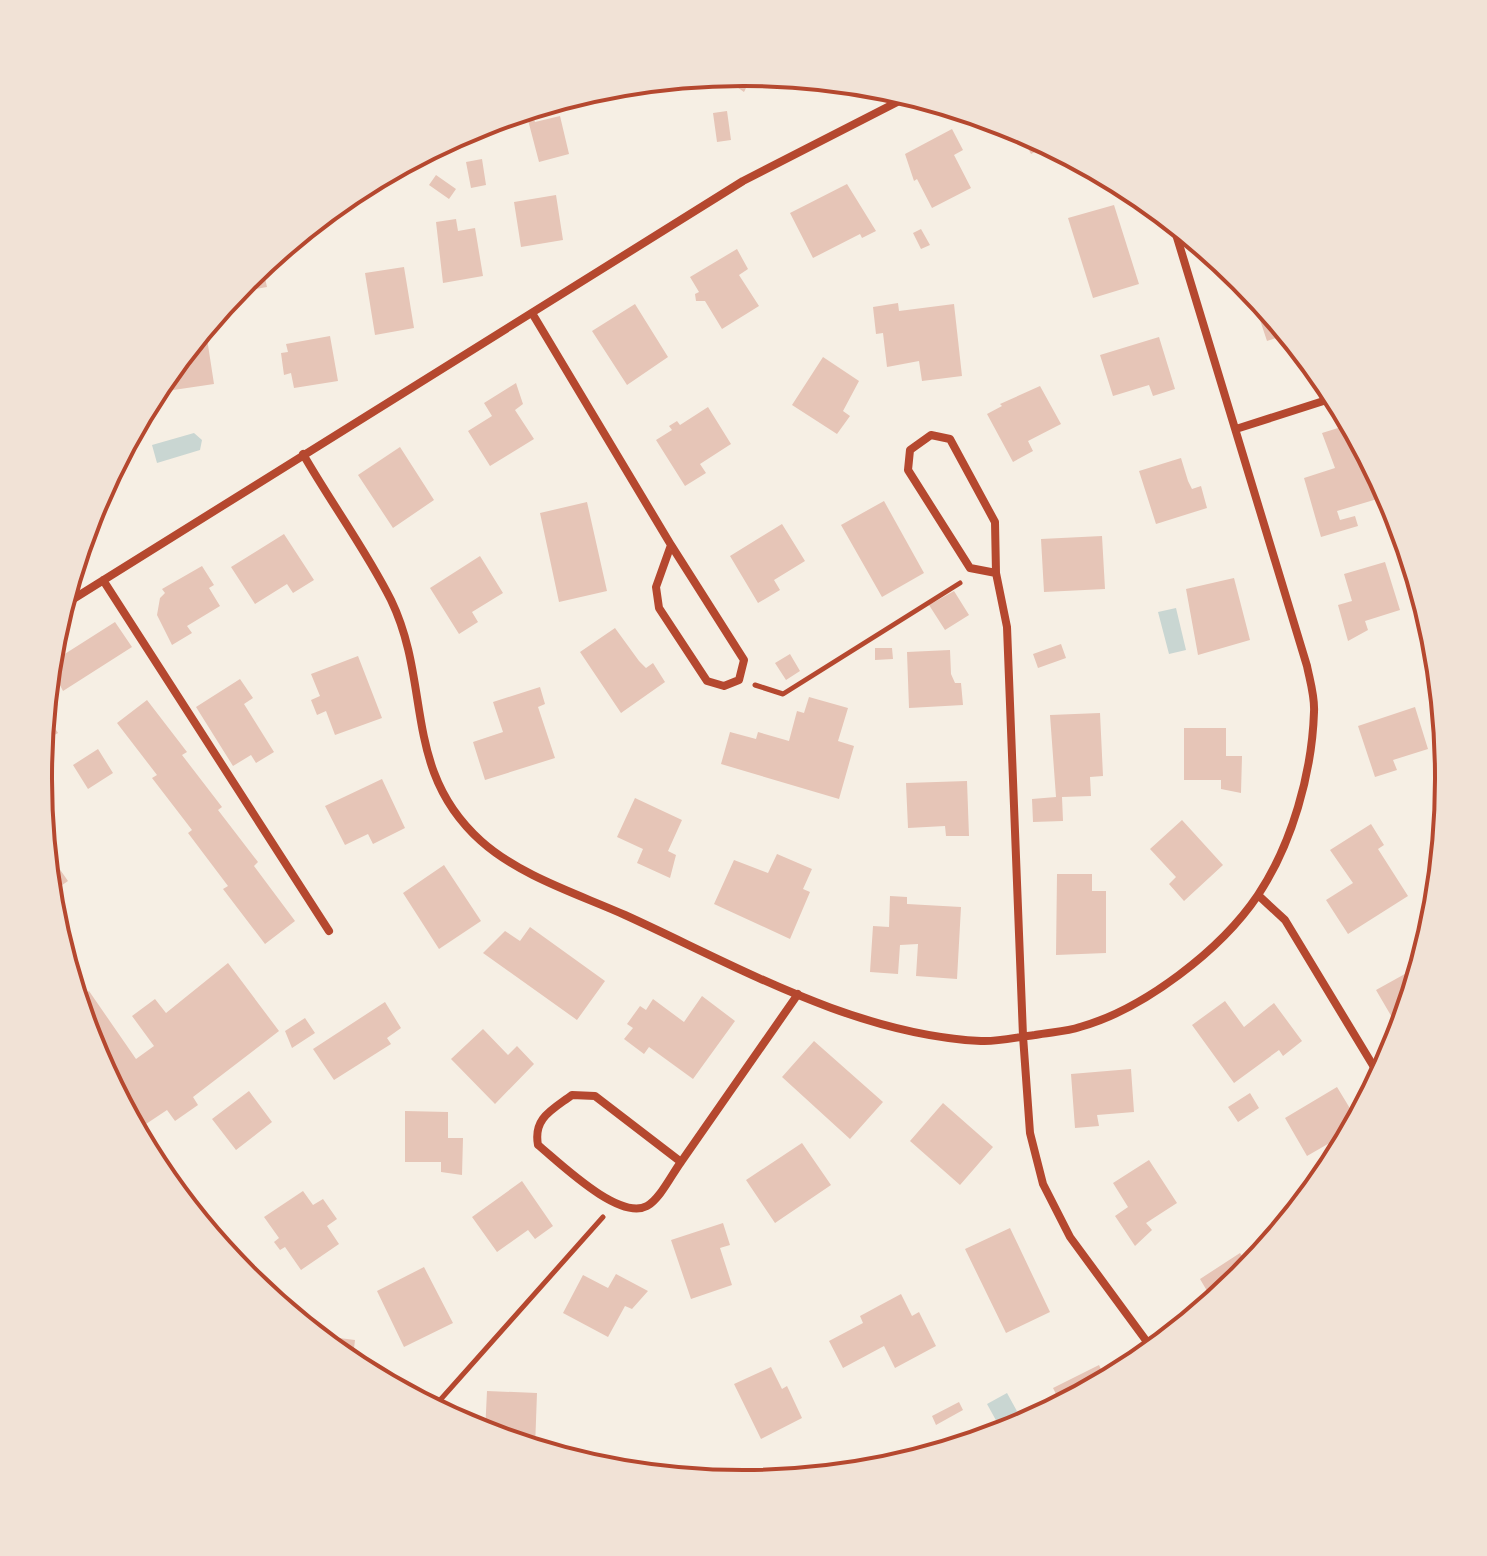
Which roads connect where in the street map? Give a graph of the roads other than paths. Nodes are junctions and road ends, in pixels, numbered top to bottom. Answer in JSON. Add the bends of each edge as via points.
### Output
{"nodes":[{"id":1,"x":894,"y":104,"type":"edge"},
{"id":2,"x":1178,"y":241,"type":"edge"},
{"id":3,"x":532,"y":313,"type":"junction"},
{"id":4,"x":1323,"y":401,"type":"edge"},
{"id":5,"x":1236,"y":429,"type":"junction"},
{"id":6,"x":303,"y":454,"type":"junction"},
{"id":7,"x":671,"y":545,"type":"junction"},
{"id":8,"x":996,"y":573,"type":"junction"},
{"id":9,"x":103,"y":580,"type":"junction"},
{"id":10,"x":77,"y":597,"type":"edge"},
{"id":11,"x":1258,"y":895,"type":"junction"},
{"id":12,"x":329,"y":931,"type":"dead end"},
{"id":13,"x":798,"y":994,"type":"junction"},
{"id":14,"x":1023,"y":1036,"type":"junction"},
{"id":15,"x":1373,"y":1065,"type":"edge"},
{"id":16,"x":681,"y":1162,"type":"junction"},
{"id":17,"x":1146,"y":1340,"type":"edge"}],
"edges":[{"from":1,"to":3,"type":"street","via":[[743,181]]},
{"from":2,"to":5,"type":"street"},
{"from":3,"to":6,"type":"street"},
{"from":3,"to":7,"type":"street"},
{"from":4,"to":5,"type":"street"},
{"from":5,"to":11,"type":"street","via":[[1315,709],[1304,785]]},
{"from":6,"to":9,"type":"street"},
{"from":6,"to":13,"type":"street","via":[[391,601],[407,646],[431,772],[454,815],[485,844],[528,871]]},
{"from":7,"to":7,"type":"street","via":[[744,660],[739,680],[724,686],[707,681],[659,608],[656,587]]},
{"from":8,"to":8,"type":"street","via":[[995,522],[950,439],[931,435],[910,450],[908,470],[970,568]]},
{"from":8,"to":14,"type":"street","via":[[1007,627]]},
{"from":9,"to":10,"type":"street"},
{"from":9,"to":12,"type":"street"},
{"from":11,"to":14,"type":"street","via":[[1217,942],[1155,993],[1081,1027]]},
{"from":11,"to":15,"type":"street","via":[[1285,920]]},
{"from":13,"to":14,"type":"street","via":[[881,1024],[937,1037],[986,1041]]},
{"from":13,"to":16,"type":"street"},
{"from":14,"to":17,"type":"street","via":[[1030,1133],[1043,1184],[1070,1237]]},
{"from":16,"to":16,"type":"street","via":[[595,1096],[572,1095],[541,1119],[535,1131],[538,1145],[612,1203],[634,1210],[650,1205]]}]}
